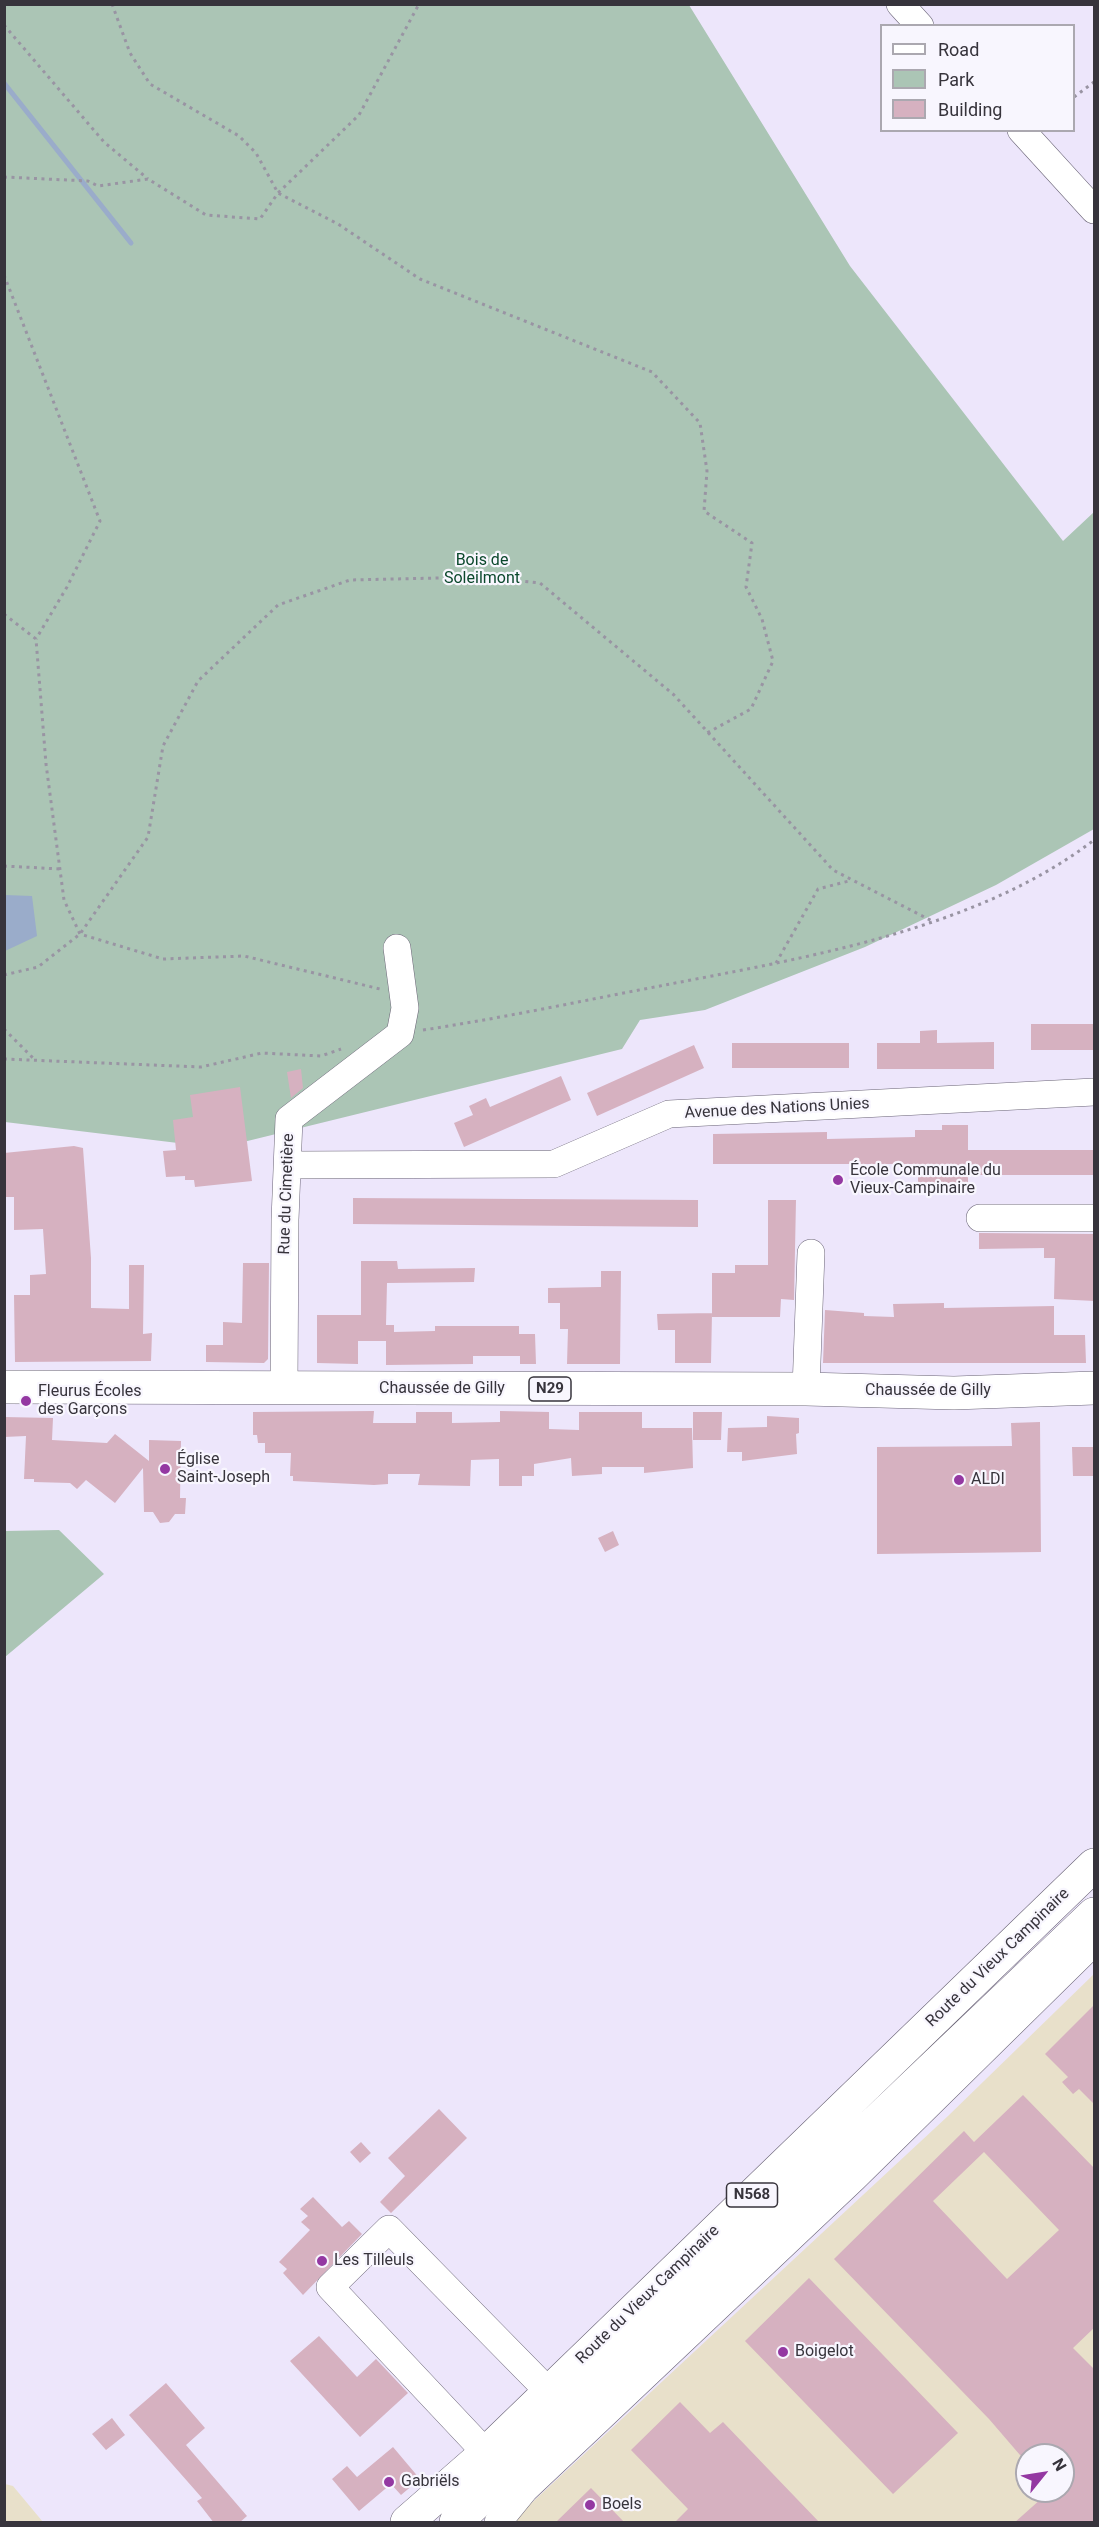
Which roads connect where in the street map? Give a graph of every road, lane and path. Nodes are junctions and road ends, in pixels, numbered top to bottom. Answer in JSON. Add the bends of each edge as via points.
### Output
{"nodes":[{"id":1,"x":112,"y":4,"type":"edge"},
{"id":2,"x":419,"y":4,"type":"edge"},
{"id":3,"x":900,"y":4,"type":"edge"},
{"id":4,"x":918,"y":24,"type":"edge"},
{"id":5,"x":4,"y":25,"type":"edge"},
{"id":6,"x":1095,"y":82,"type":"edge"},
{"id":7,"x":1075,"y":96,"type":"edge"},
{"id":8,"x":1023,"y":132,"type":"edge"},
{"id":9,"x":4,"y":177,"type":"edge"},
{"id":10,"x":148,"y":179,"type":"junction"},
{"id":11,"x":278,"y":193,"type":"junction"},
{"id":12,"x":1095,"y":210,"type":"edge"},
{"id":13,"x":4,"y":275,"type":"edge"},
{"id":14,"x":4,"y":614,"type":"edge"},
{"id":15,"x":36,"y":639,"type":"junction"},
{"id":16,"x":706,"y":733,"type":"junction"},
{"id":17,"x":1095,"y":840,"type":"edge"},
{"id":18,"x":4,"y":866,"type":"edge"},
{"id":19,"x":60,"y":869,"type":"junction"},
{"id":20,"x":851,"y":880,"type":"junction"},
{"id":21,"x":934,"y":922,"type":"junction"},
{"id":22,"x":80,"y":934,"type":"junction"},
{"id":23,"x":397,"y":948,"type":"dead end"},
{"id":24,"x":776,"y":963,"type":"junction"},
{"id":25,"x":4,"y":975,"type":"edge"},
{"id":26,"x":402,"y":1021,"type":"junction"},
{"id":27,"x":4,"y":1029,"type":"edge"},
{"id":28,"x":352,"y":1046,"type":"dead end"},
{"id":29,"x":4,"y":1059,"type":"edge"},
{"id":30,"x":34,"y":1059,"type":"junction"},
{"id":31,"x":1095,"y":1092,"type":"edge"},
{"id":32,"x":289,"y":1165,"type":"junction"},
{"id":33,"x":980,"y":1218,"type":"dead end"},
{"id":34,"x":1095,"y":1218,"type":"edge"},
{"id":35,"x":811,"y":1253,"type":"dead end"},
{"id":36,"x":4,"y":1387,"type":"edge"},
{"id":37,"x":285,"y":1388,"type":"junction"},
{"id":38,"x":1095,"y":1388,"type":"edge"},
{"id":39,"x":806,"y":1389,"type":"junction"},
{"id":40,"x":1095,"y":1865,"type":"edge"},
{"id":41,"x":1095,"y":1914,"type":"edge"},
{"id":42,"x":1095,"y":1942,"type":"edge"},
{"id":43,"x":549,"y":2392,"type":"junction"},
{"id":44,"x":486,"y":2453,"type":"junction"},
{"id":45,"x":476,"y":2519,"type":"edge"},
{"id":46,"x":407,"y":2523,"type":"edge"}],
"edges":[{"from":1,"to":11,"type":"path","via":[[130,53],[150,84],[239,136],[256,153]]},
{"from":2,"to":11,"type":"path","via":[[358,115]]},
{"from":3,"to":4,"type":"street"},
{"from":5,"to":10,"type":"path","via":[[105,142]]},
{"from":6,"to":7,"type":"path"},
{"from":8,"to":12,"type":"street"},
{"from":9,"to":10,"type":"path","via":[[88,181],[98,186]]},
{"from":10,"to":11,"type":"path","via":[[206,215],[260,219]]},
{"from":11,"to":16,"type":"path","via":[[338,224],[420,279],[652,372],[700,423],[707,471],[704,511],[752,543],[746,587],[762,619],[773,661],[751,709]]},
{"from":13,"to":15,"type":"path","via":[[100,521]]},
{"from":14,"to":15,"type":"path"},
{"from":15,"to":19,"type":"path","via":[[46,764]]},
{"from":16,"to":20,"type":"path","via":[[832,870]]},
{"from":16,"to":22,"type":"path","via":[[674,695],[540,583],[484,577],[350,580],[278,605],[198,681],[163,746],[148,837]]},
{"from":17,"to":21,"type":"path","via":[[1066,862]]},
{"from":18,"to":19,"type":"path"},
{"from":19,"to":22,"type":"path","via":[[64,900]]},
{"from":20,"to":21,"type":"path"},
{"from":20,"to":24,"type":"path","via":[[818,889]]},
{"from":21,"to":24,"type":"path"},
{"from":22,"to":25,"type":"path","via":[[38,967]]},
{"from":22,"to":26,"type":"path","via":[[163,959],[244,956],[376,986]]},
{"from":23,"to":26,"type":"street"},
{"from":24,"to":26,"type":"path","via":[[521,1015]]},
{"from":26,"to":32,"type":"street","name":"Rue du Cimetière","via":[[289,1119]]},
{"from":27,"to":30,"type":"path"},
{"from":28,"to":30,"type":"path","via":[[321,1056],[262,1053],[201,1067]]},
{"from":29,"to":30,"type":"path"},
{"from":31,"to":32,"type":"street","name":"Avenue des Nations Unies","via":[[669,1114],[554,1164]]},
{"from":32,"to":37,"type":"street","name":"Rue du Cimetière","via":[[285,1220]]},
{"from":33,"to":34,"type":"street"},
{"from":35,"to":39,"type":"street"},
{"from":36,"to":37,"type":"main road","name":"Chaussée de Gilly","number":"N29"},
{"from":37,"to":39,"type":"main road","name":"Chaussée de Gilly","number":"N29"},
{"from":38,"to":39,"type":"main road","name":"Chaussée de Gilly","number":"N29","via":[[954,1393]]},
{"from":40,"to":43,"type":"main road","name":"Route du Vieux Campinaire","number":"N568"},
{"from":41,"to":45,"type":"main road","name":"Route du Vieux Campinaire","number":"N568"},
{"from":42,"to":45,"type":"street","via":[[854,2178],[525,2488]]},
{"from":43,"to":44,"type":"main road","name":"Route du Vieux Campinaire","number":"N568"},
{"from":43,"to":44,"type":"street","via":[[389,2229],[330,2287]]},
{"from":44,"to":46,"type":"main road","name":"Route du Vieux Campinaire","number":"N568"}]}
